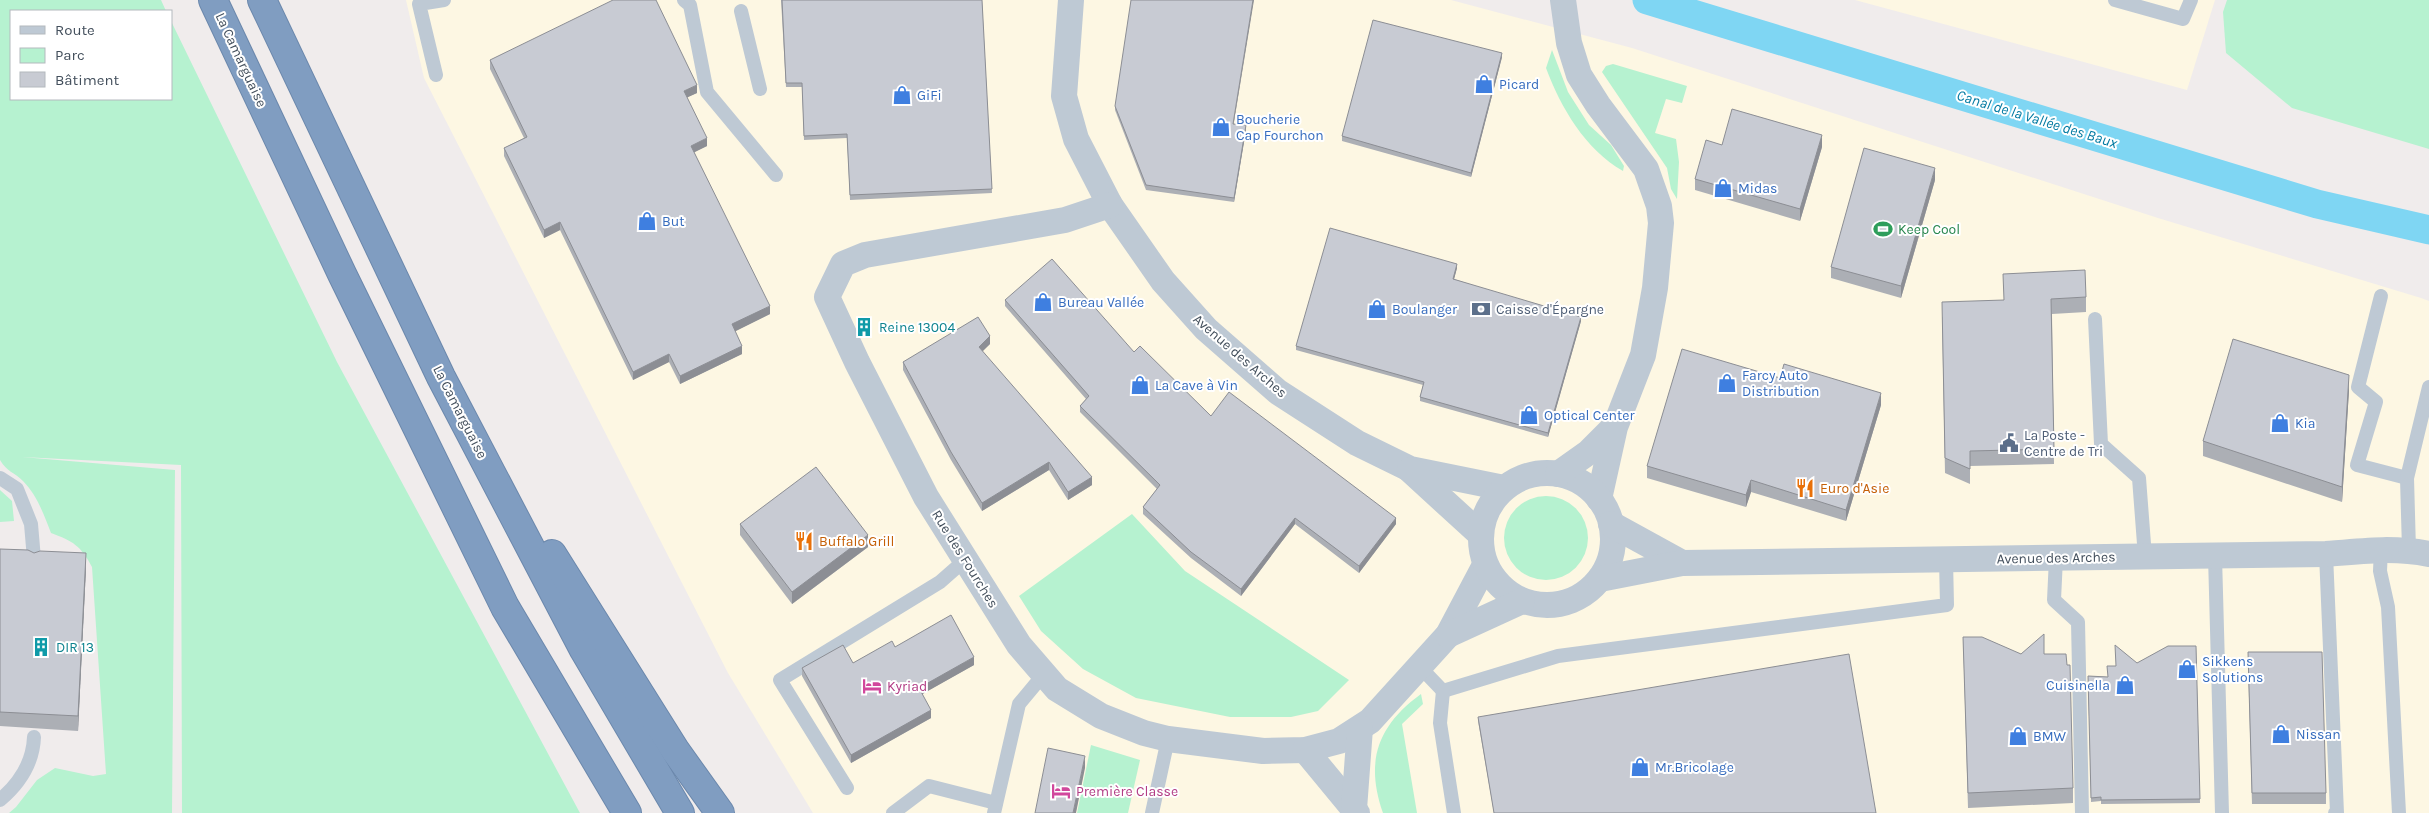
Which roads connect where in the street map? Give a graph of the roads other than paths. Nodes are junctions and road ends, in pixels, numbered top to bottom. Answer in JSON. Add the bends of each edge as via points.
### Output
{"nodes":[{"id":1,"x":213,"y":0,"type":"edge"},
{"id":2,"x":262,"y":0,"type":"edge"},
{"id":3,"x":444,"y":0,"type":"edge"},
{"id":4,"x":684,"y":0,"type":"edge"},
{"id":5,"x":1071,"y":0,"type":"edge"},
{"id":6,"x":1563,"y":0,"type":"edge"},
{"id":7,"x":2115,"y":0,"type":"edge"},
{"id":8,"x":2191,"y":0,"type":"edge"},
{"id":9,"x":740,"y":10,"type":"dead end"},
{"id":10,"x":436,"y":74,"type":"dead end"},
{"id":11,"x":760,"y":89,"type":"dead end"},
{"id":12,"x":776,"y":175,"type":"dead end"},
{"id":13,"x":1110,"y":204,"type":"junction"},
{"id":14,"x":2381,"y":296,"type":"dead end"},
{"id":15,"x":2096,"y":319,"type":"dead end"},
{"id":16,"x":441,"y":376,"type":"junction"},
{"id":17,"x":2429,"y":387,"type":"edge"},
{"id":18,"x":1615,"y":427,"type":"junction"},
{"id":19,"x":1410,"y":469,"type":"junction"},
{"id":20,"x":1558,"y":474,"type":"junction"},
{"id":21,"x":0,"y":478,"type":"edge"},
{"id":22,"x":2407,"y":478,"type":"junction"},
{"id":23,"x":1504,"y":488,"type":"junction"},
{"id":24,"x":1599,"y":499,"type":"junction"},
{"id":25,"x":1612,"y":524,"type":"junction"},
{"id":26,"x":1480,"y":534,"type":"junction"},
{"id":27,"x":2381,"y":549,"type":"junction"},
{"id":28,"x":2419,"y":552,"type":"edge"},
{"id":29,"x":2326,"y":554,"type":"junction"},
{"id":30,"x":2215,"y":556,"type":"junction"},
{"id":31,"x":2144,"y":557,"type":"junction"},
{"id":32,"x":2056,"y":558,"type":"junction"},
{"id":33,"x":34,"y":559,"type":"edge"},
{"id":34,"x":1946,"y":559,"type":"junction"},
{"id":35,"x":965,"y":560,"type":"junction"},
{"id":36,"x":1682,"y":563,"type":"junction"},
{"id":37,"x":1485,"y":565,"type":"junction"},
{"id":38,"x":1600,"y":579,"type":"junction"},
{"id":39,"x":1522,"y":600,"type":"junction"},
{"id":40,"x":1448,"y":635,"type":"junction"},
{"id":41,"x":1420,"y":667,"type":"junction"},
{"id":42,"x":1044,"y":674,"type":"junction"},
{"id":43,"x":1443,"y":691,"type":"junction"},
{"id":44,"x":1360,"y":728,"type":"junction"},
{"id":45,"x":34,"y":737,"type":"edge"},
{"id":46,"x":1168,"y":739,"type":"junction"},
{"id":47,"x":1305,"y":750,"type":"junction"},
{"id":48,"x":847,"y":788,"type":"dead end"},
{"id":49,"x":0,"y":800,"type":"edge"},
{"id":50,"x":995,"y":808,"type":"edge"},
{"id":51,"x":1356,"y":811,"type":"edge"},
{"id":52,"x":627,"y":813,"type":"edge"},
{"id":53,"x":680,"y":813,"type":"edge"},
{"id":54,"x":720,"y":813,"type":"edge"},
{"id":55,"x":893,"y":813,"type":"edge"},
{"id":56,"x":1152,"y":813,"type":"edge"},
{"id":57,"x":1454,"y":813,"type":"edge"},
{"id":58,"x":2082,"y":813,"type":"edge"},
{"id":59,"x":2222,"y":813,"type":"edge"},
{"id":60,"x":2335,"y":813,"type":"edge"},
{"id":61,"x":2399,"y":813,"type":"edge"}],
"edges":[{"from":1,"to":52,"type":"highway","name":"La Camarguaise","via":[[342,274],[505,607]]},
{"from":2,"to":16,"type":"highway","name":"La Camarguaise"},
{"from":3,"to":10,"type":"lane","via":[[419,4]]},
{"from":4,"to":12,"type":"lane","via":[[690,5],[707,92]]},
{"from":5,"to":13,"type":"street","name":"Avenue des Arches","via":[[1064,96],[1076,139]]},
{"from":6,"to":18,"type":"street","via":[[1568,44],[1579,75],[1646,169],[1659,206],[1661,223],[1655,288],[1643,355]]},
{"from":7,"to":8,"type":"lane","via":[[2183,20]]},
{"from":9,"to":11,"type":"lane"},
{"from":13,"to":19,"type":"street","name":"Avenue des Arches","via":[[1163,281],[1223,344],[1278,392],[1357,442]]},
{"from":13,"to":35,"type":"street","name":"Rue des Fourches","via":[[1065,220],[865,255],[843,264],[827,297],[926,497]]},
{"from":14,"to":22,"type":"lane","via":[[2358,387],[2376,402],[2357,465]]},
{"from":15,"to":31,"type":"lane","via":[[2101,444],[2139,478]]},
{"from":16,"to":53,"type":"highway","name":"La Camarguaise","via":[[584,650]]},
{"from":16,"to":54,"type":"highway","via":[[675,750]]},
{"from":17,"to":22,"type":"lane"},
{"from":18,"to":20,"type":"street","via":[[1589,452]]},
{"from":18,"to":24,"type":"street"},
{"from":19,"to":23,"type":"street","name":"Avenue des Arches"},
{"from":19,"to":26,"type":"street","name":"Avenue des Arches"},
{"from":20,"to":23,"type":"street","via":[[1539,473],[1520,478]]},
{"from":20,"to":24,"type":"street","via":[[1574,478]]},
{"from":21,"to":33,"type":"lane","via":[[18,489],[31,524]]},
{"from":22,"to":28,"type":"lane"},
{"from":23,"to":26,"type":"street","via":[[1484,516]]},
{"from":24,"to":25,"type":"street"},
{"from":25,"to":36,"type":"street","name":"Avenue des Arches"},
{"from":25,"to":38,"type":"street","via":[[1613,544],[1609,562]]},
{"from":26,"to":37,"type":"street"},
{"from":27,"to":28,"type":"street","name":"Avenue des Arches"},
{"from":27,"to":29,"type":"street","name":"Avenue des Arches"},
{"from":27,"to":61,"type":"lane","via":[[2380,571],[2388,607]]},
{"from":29,"to":30,"type":"street","name":"Avenue des Arches"},
{"from":29,"to":60,"type":"lane"},
{"from":30,"to":31,"type":"street","name":"Avenue des Arches"},
{"from":30,"to":59,"type":"lane"},
{"from":31,"to":32,"type":"street","name":"Avenue des Arches"},
{"from":32,"to":34,"type":"street","name":"Avenue des Arches"},
{"from":32,"to":58,"type":"lane","via":[[2054,600],[2078,622]]},
{"from":34,"to":36,"type":"street","name":"Avenue des Arches"},
{"from":34,"to":43,"type":"lane","via":[[1947,605],[1558,656]]},
{"from":35,"to":42,"type":"street","name":"Rue des Fourches","via":[[1019,645]]},
{"from":35,"to":48,"type":"lane","via":[[940,582],[780,680]]},
{"from":36,"to":38,"type":"street","name":"Avenue des Arches"},
{"from":37,"to":39,"type":"street","via":[[1494,580]]},
{"from":37,"to":40,"type":"street","name":"Rue des Fourches"},
{"from":38,"to":39,"type":"street","via":[[1584,594],[1565,603],[1543,606]]},
{"from":39,"to":40,"type":"street","name":"Rue des Fourches"},
{"from":40,"to":41,"type":"street","name":"Rue des Fourches"},
{"from":41,"to":43,"type":"lane"},
{"from":41,"to":44,"type":"street","name":"Rue des Fourches"},
{"from":42,"to":46,"type":"street","name":"Rue des Fourches","via":[[1056,689],[1101,716]]},
{"from":42,"to":50,"type":"lane","via":[[1019,704]]},
{"from":43,"to":57,"type":"lane","via":[[1440,723]]},
{"from":44,"to":47,"type":"street","name":"Rue des Fourches","via":[[1340,741]]},
{"from":44,"to":51,"type":"street"},
{"from":45,"to":49,"type":"lane","via":[[34,754],[15,788]]},
{"from":46,"to":47,"type":"street","name":"Rue des Fourches","via":[[1263,751]]},
{"from":46,"to":56,"type":"lane"},
{"from":47,"to":51,"type":"street"},
{"from":50,"to":55,"type":"lane","via":[[929,786]]}]}
